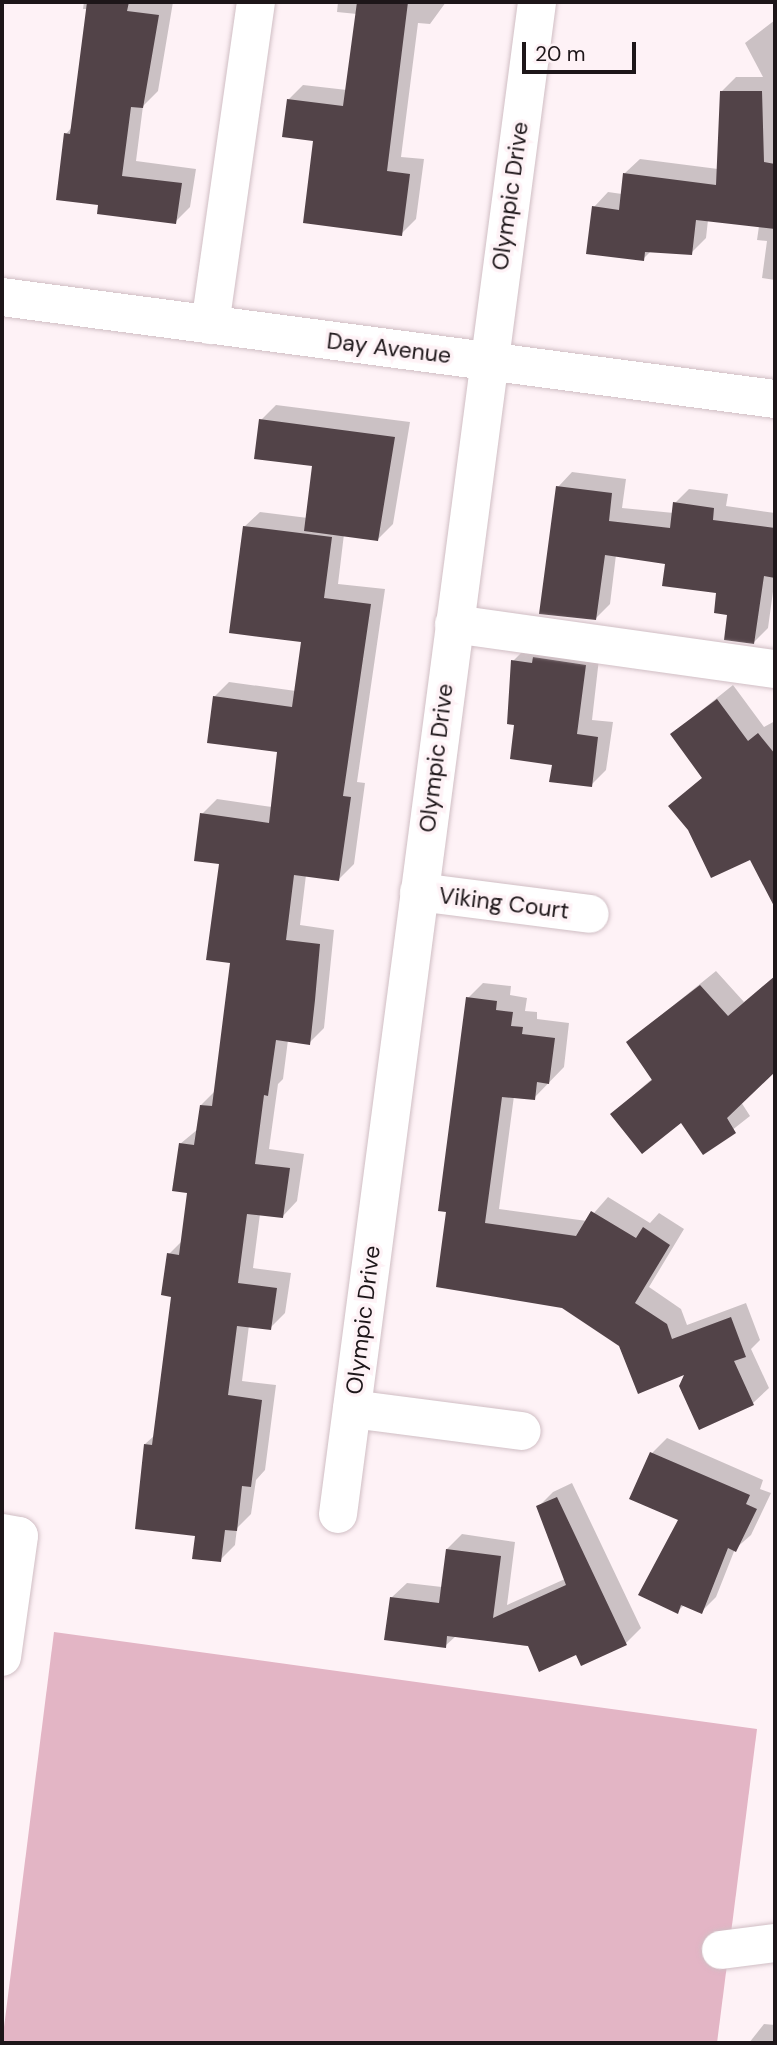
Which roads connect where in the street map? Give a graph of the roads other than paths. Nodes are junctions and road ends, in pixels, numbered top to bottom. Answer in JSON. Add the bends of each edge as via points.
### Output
{"nodes":[{"id":1,"x":256,"y":2,"type":"edge"},
{"id":2,"x":537,"y":2,"type":"edge"},
{"id":3,"x":2,"y":297,"type":"edge"},
{"id":4,"x":210,"y":325,"type":"junction"},
{"id":5,"x":488,"y":361,"type":"junction"},
{"id":6,"x":775,"y":399,"type":"edge"},
{"id":7,"x":454,"y":624,"type":"junction"},
{"id":8,"x":775,"y":669,"type":"edge"},
{"id":9,"x":419,"y":892,"type":"junction"},
{"id":10,"x":590,"y":914,"type":"dead end"},
{"id":11,"x":352,"y":1409,"type":"junction"},
{"id":12,"x":522,"y":1431,"type":"dead end"},
{"id":13,"x":338,"y":1514,"type":"dead end"},
{"id":14,"x":2,"y":1534,"type":"edge"},
{"id":15,"x":2,"y":1657,"type":"edge"},
{"id":16,"x":775,"y":1943,"type":"edge"},
{"id":17,"x":721,"y":1950,"type":"dead end"}],
"edges":[{"from":1,"to":4,"type":"street"},
{"from":2,"to":5,"type":"street","name":"Olympic Drive"},
{"from":3,"to":4,"type":"street","name":"Day Avenue"},
{"from":4,"to":5,"type":"street","name":"Day Avenue"},
{"from":5,"to":6,"type":"street","name":"Day Avenue"},
{"from":5,"to":7,"type":"street","name":"Olympic Drive"},
{"from":7,"to":8,"type":"street"},
{"from":7,"to":9,"type":"street","name":"Olympic Drive"},
{"from":9,"to":10,"type":"street","name":"Viking Court"},
{"from":9,"to":11,"type":"street","name":"Olympic Drive"},
{"from":11,"to":12,"type":"street"},
{"from":11,"to":13,"type":"street","name":"Olympic Drive"},
{"from":14,"to":15,"type":"street","via":[[19,1536]]},
{"from":16,"to":17,"type":"street"}]}
